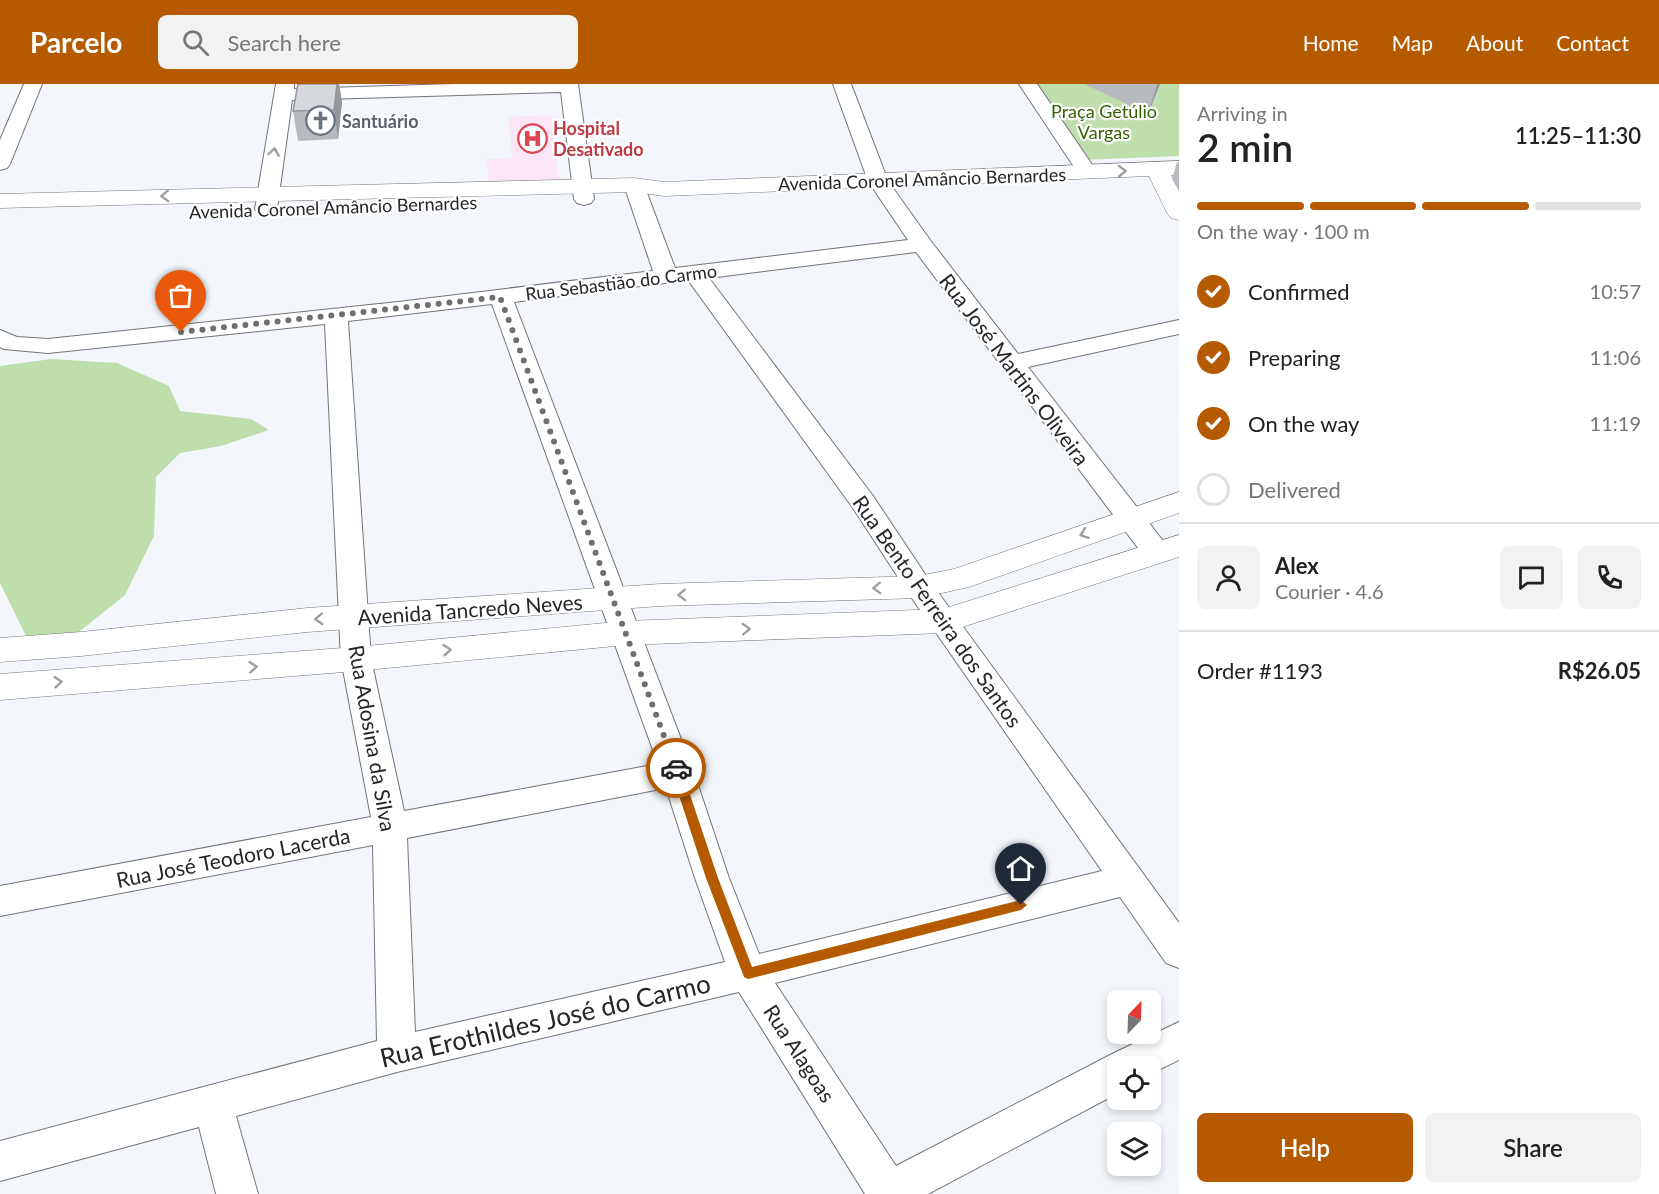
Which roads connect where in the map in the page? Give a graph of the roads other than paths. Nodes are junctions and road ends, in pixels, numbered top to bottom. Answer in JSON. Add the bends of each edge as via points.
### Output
{"nodes":[{"id":1,"x":33,"y":84,"type":"edge"},
{"id":2,"x":842,"y":84,"type":"edge"},
{"id":3,"x":1028,"y":84,"type":"edge"},
{"id":4,"x":569,"y":85,"type":"edge"},
{"id":5,"x":283,"y":90,"type":"edge"},
{"id":6,"x":0,"y":164,"type":"edge"},
{"id":7,"x":1168,"y":169,"type":"edge"},
{"id":8,"x":1087,"y":172,"type":"junction"},
{"id":9,"x":878,"y":181,"type":"junction"},
{"id":10,"x":636,"y":190,"type":"junction"},
{"id":11,"x":583,"y":192,"type":"junction"},
{"id":12,"x":0,"y":201,"type":"edge"},
{"id":13,"x":267,"y":201,"type":"junction"},
{"id":14,"x":1179,"y":213,"type":"edge"},
{"id":15,"x":0,"y":219,"type":"edge"},
{"id":16,"x":922,"y":245,"type":"junction"},
{"id":17,"x":680,"y":274,"type":"junction"},
{"id":18,"x":500,"y":297,"type":"junction"},
{"id":19,"x":336,"y":315,"type":"junction"},
{"id":20,"x":1179,"y":327,"type":"edge"},
{"id":21,"x":0,"y":338,"type":"edge"},
{"id":22,"x":1011,"y":363,"type":"junction"},
{"id":23,"x":1179,"y":502,"type":"edge"},
{"id":24,"x":1129,"y":519,"type":"junction"},
{"id":25,"x":1168,"y":550,"type":"edge"},
{"id":26,"x":919,"y":587,"type":"junction"},
{"id":27,"x":613,"y":599,"type":"junction"},
{"id":28,"x":353,"y":618,"type":"junction"},
{"id":29,"x":944,"y":621,"type":"junction"},
{"id":30,"x":626,"y":633,"type":"junction"},
{"id":31,"x":0,"y":650,"type":"edge"},
{"id":32,"x":356,"y":659,"type":"junction"},
{"id":33,"x":0,"y":687,"type":"edge"},
{"id":34,"x":678,"y":773,"type":"junction"},
{"id":35,"x":390,"y":827,"type":"junction"},
{"id":36,"x":1128,"y":880,"type":"junction"},
{"id":37,"x":0,"y":901,"type":"edge"},
{"id":38,"x":1179,"y":952,"type":"edge"},
{"id":39,"x":748,"y":973,"type":"junction"},
{"id":40,"x":1179,"y":1040,"type":"edge"},
{"id":41,"x":397,"y":1054,"type":"junction"},
{"id":42,"x":1148,"y":1056,"type":"edge"},
{"id":43,"x":1107,"y":1078,"type":"edge"},
{"id":44,"x":213,"y":1103,"type":"junction"},
{"id":45,"x":0,"y":1161,"type":"edge"},
{"id":46,"x":888,"y":1193,"type":"edge"},
{"id":47,"x":237,"y":1194,"type":"edge"}],
"edges":[{"from":1,"to":6,"type":"street"},
{"from":2,"to":9,"type":"street","name":"Rua José Martins Oliveira"},
{"from":3,"to":8,"type":"street"},
{"from":4,"to":5,"type":"street"},
{"from":4,"to":11,"type":"street"},
{"from":13,"to":5,"type":"street","one_way":true},
{"from":8,"to":7,"type":"street","name":"Avenida Coronel Amâncio Bernardes","one_way":true},
{"from":7,"to":14,"type":"street"},
{"from":8,"to":9,"type":"street","name":"Avenida Coronel Amâncio Bernardes"},
{"from":9,"to":10,"type":"street","name":"Avenida Coronel Amâncio Bernardes"},
{"from":9,"to":16,"type":"street","name":"Rua José Martins Oliveira"},
{"from":10,"to":11,"type":"street","name":"Avenida Coronel Amâncio Bernardes"},
{"from":10,"to":17,"type":"street","name":"Rua Bento Ferreira dos Santos"},
{"from":11,"to":13,"type":"street","name":"Avenida Coronel Amâncio Bernardes"},
{"from":13,"to":12,"type":"street","name":"Avenida Coronel Amâncio Bernardes","one_way":true},
{"from":13,"to":15,"type":"street","name":"Avenida Coronel Amâncio Bernardes"},
{"from":16,"to":17,"type":"street","name":"Rua Sebastião do Carmo"},
{"from":16,"to":22,"type":"street","name":"Rua José Martins Oliveira"},
{"from":17,"to":18,"type":"street","name":"Rua Sebastião do Carmo"},
{"from":17,"to":26,"type":"street","name":"Rua Bento Ferreira dos Santos","via":[[863,502]]},
{"from":18,"to":19,"type":"street","name":"Rua Sebastião do Carmo"},
{"from":18,"to":27,"type":"street","name":"Rua Alagoas"},
{"from":19,"to":21,"type":"street","name":"Rua Sebastião do Carmo","via":[[48,346],[12,344]]},
{"from":19,"to":28,"type":"street","name":"Rua Adosina da Silva"},
{"from":20,"to":22,"type":"street"},
{"from":22,"to":24,"type":"street","name":"Rua José Martins Oliveira"},
{"from":23,"to":24,"type":"street","name":"Avenida Tancredo Neves"},
{"from":24,"to":25,"type":"street","name":"Rua José Martins Oliveira"},
{"from":24,"to":26,"type":"street","name":"Avenida Tancredo Neves","one_way":true,"via":[[958,579]]},
{"from":25,"to":29,"type":"street","name":"Avenida Tancredo Neves"},
{"from":26,"to":27,"type":"street","name":"Avenida Tancredo Neves","one_way":true},
{"from":26,"to":29,"type":"street","name":"Rua Bento Ferreira dos Santos"},
{"from":27,"to":28,"type":"street","name":"Avenida Tancredo Neves"},
{"from":27,"to":30,"type":"street","name":"Rua Alagoas"},
{"from":28,"to":31,"type":"street","name":"Avenida Tancredo Neves","one_way":true},
{"from":28,"to":32,"type":"street","name":"Rua Adosina da Silva"},
{"from":30,"to":29,"type":"street","name":"Avenida Tancredo Neves","one_way":true},
{"from":29,"to":36,"type":"street","name":"Rua Bento Ferreira dos Santos"},
{"from":32,"to":30,"type":"street","name":"Avenida Tancredo Neves","one_way":true},
{"from":30,"to":34,"type":"street","name":"Rua Alagoas"},
{"from":33,"to":32,"type":"street","name":"Avenida Tancredo Neves","one_way":true},
{"from":32,"to":35,"type":"street","name":"Rua Adosina da Silva"},
{"from":34,"to":35,"type":"street","name":"Rua José Teodoro Lacerda"},
{"from":34,"to":39,"type":"street","name":"Rua Alagoas"},
{"from":35,"to":37,"type":"street","name":"Rua José Teodoro Lacerda"},
{"from":35,"to":41,"type":"street","name":"Rua Adosina da Silva"},
{"from":36,"to":38,"type":"street","name":"Rua Bento Ferreira dos Santos"},
{"from":36,"to":39,"type":"street","name":"Rua Erothildes José do Carmo"},
{"from":39,"to":41,"type":"street","name":"Rua Erothildes José do Carmo"},
{"from":39,"to":46,"type":"street","name":"Rua Alagoas"},
{"from":40,"to":42,"type":"street"},
{"from":41,"to":44,"type":"street","name":"Rua Erothildes José do Carmo"},
{"from":43,"to":46,"type":"street"},
{"from":44,"to":45,"type":"street","name":"Rua Erothildes José do Carmo"},
{"from":44,"to":47,"type":"street"}]}
